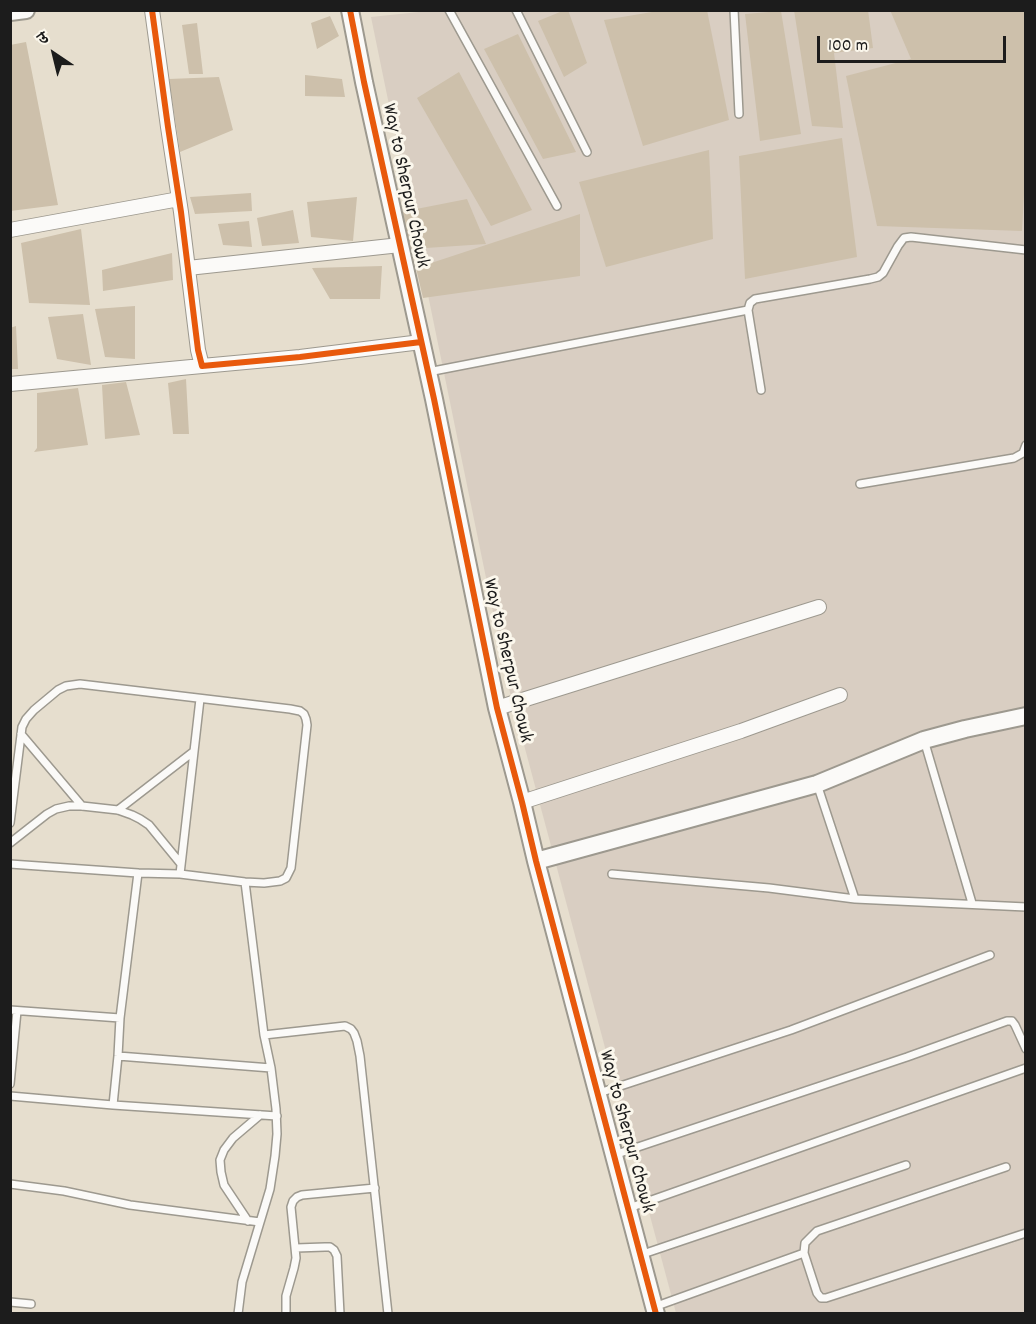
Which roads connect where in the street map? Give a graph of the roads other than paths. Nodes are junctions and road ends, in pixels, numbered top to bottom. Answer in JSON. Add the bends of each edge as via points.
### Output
{"nodes":[{"id":1,"x":26,"y":10,"type":"edge"},
{"id":2,"x":152,"y":10,"type":"edge"},
{"id":3,"x":350,"y":10,"type":"edge"},
{"id":4,"x":449,"y":10,"type":"edge"},
{"id":5,"x":516,"y":10,"type":"edge"},
{"id":6,"x":734,"y":10,"type":"edge"},
{"id":7,"x":10,"y":12,"type":"edge"},
{"id":8,"x":739,"y":114,"type":"dead end"},
{"id":9,"x":587,"y":152,"type":"dead end"},
{"id":10,"x":179,"y":199,"type":"junction"},
{"id":11,"x":557,"y":206,"type":"dead end"},
{"id":12,"x":10,"y":230,"type":"edge"},
{"id":13,"x":400,"y":245,"type":"junction"},
{"id":14,"x":1026,"y":250,"type":"edge"},
{"id":15,"x":188,"y":268,"type":"junction"},
{"id":16,"x":748,"y":310,"type":"junction"},
{"id":17,"x":421,"y":342,"type":"junction"},
{"id":18,"x":202,"y":366,"type":"junction"},
{"id":19,"x":428,"y":372,"type":"junction"},
{"id":20,"x":10,"y":384,"type":"edge"},
{"id":21,"x":760,"y":390,"type":"dead end"},
{"id":22,"x":1026,"y":445,"type":"edge"},
{"id":23,"x":860,"y":484,"type":"dead end"},
{"id":24,"x":819,"y":607,"type":"dead end"},
{"id":25,"x":840,"y":695,"type":"dead end"},
{"id":26,"x":200,"y":699,"type":"junction"},
{"id":27,"x":497,"y":708,"type":"junction"},
{"id":28,"x":1026,"y":716,"type":"edge"},
{"id":29,"x":21,"y":734,"type":"junction"},
{"id":30,"x":924,"y":740,"type":"junction"},
{"id":31,"x":193,"y":752,"type":"junction"},
{"id":32,"x":817,"y":784,"type":"junction"},
{"id":33,"x":522,"y":802,"type":"junction"},
{"id":34,"x":82,"y":806,"type":"junction"},
{"id":35,"x":118,"y":810,"type":"junction"},
{"id":36,"x":10,"y":823,"type":"edge"},
{"id":37,"x":10,"y":843,"type":"edge"},
{"id":38,"x":536,"y":861,"type":"junction"},
{"id":39,"x":10,"y":864,"type":"edge"},
{"id":40,"x":181,"y":864,"type":"junction"},
{"id":41,"x":138,"y":873,"type":"junction"},
{"id":42,"x":180,"y":874,"type":"junction"},
{"id":43,"x":612,"y":874,"type":"dead end"},
{"id":44,"x":245,"y":882,"type":"junction"},
{"id":45,"x":855,"y":899,"type":"junction"},
{"id":46,"x":972,"y":903,"type":"junction"},
{"id":47,"x":1026,"y":907,"type":"edge"},
{"id":48,"x":990,"y":955,"type":"dead end"},
{"id":49,"x":14,"y":1010,"type":"edge"},
{"id":50,"x":120,"y":1018,"type":"junction"},
{"id":51,"x":264,"y":1035,"type":"junction"},
{"id":52,"x":1026,"y":1049,"type":"edge"},
{"id":53,"x":118,"y":1056,"type":"junction"},
{"id":54,"x":271,"y":1068,"type":"junction"},
{"id":55,"x":1026,"y":1068,"type":"edge"},
{"id":56,"x":10,"y":1084,"type":"edge"},
{"id":57,"x":598,"y":1094,"type":"junction"},
{"id":58,"x":10,"y":1096,"type":"edge"},
{"id":59,"x":112,"y":1106,"type":"junction"},
{"id":60,"x":260,"y":1115,"type":"junction"},
{"id":61,"x":276,"y":1116,"type":"junction"},
{"id":62,"x":614,"y":1155,"type":"junction"},
{"id":63,"x":906,"y":1165,"type":"dead end"},
{"id":64,"x":1006,"y":1167,"type":"dead end"},
{"id":65,"x":10,"y":1184,"type":"edge"},
{"id":66,"x":375,"y":1188,"type":"junction"},
{"id":67,"x":628,"y":1208,"type":"junction"},
{"id":68,"x":248,"y":1221,"type":"junction"},
{"id":69,"x":260,"y":1222,"type":"junction"},
{"id":70,"x":1026,"y":1233,"type":"edge"},
{"id":71,"x":296,"y":1248,"type":"junction"},
{"id":72,"x":804,"y":1253,"type":"junction"},
{"id":73,"x":640,"y":1255,"type":"junction"},
{"id":74,"x":10,"y":1302,"type":"edge"},
{"id":75,"x":31,"y":1304,"type":"dead end"},
{"id":76,"x":655,"y":1310,"type":"edge"},
{"id":77,"x":238,"y":1314,"type":"edge"},
{"id":78,"x":286,"y":1314,"type":"edge"},
{"id":79,"x":340,"y":1314,"type":"edge"},
{"id":80,"x":388,"y":1314,"type":"edge"}],
"edges":[{"from":1,"to":7,"type":"street"},
{"from":2,"to":10,"type":"street"},
{"from":3,"to":13,"type":"street","name":"Way to Sherpur Chowk"},
{"from":4,"to":11,"type":"lane"},
{"from":5,"to":9,"type":"lane"},
{"from":6,"to":8,"type":"lane"},
{"from":10,"to":12,"type":"street"},
{"from":10,"to":15,"type":"street"},
{"from":13,"to":15,"type":"street"},
{"from":13,"to":17,"type":"street","name":"Way to Sherpur Chowk"},
{"from":14,"to":16,"type":"lane","via":[[904,238],[878,277],[755,299]]},
{"from":15,"to":18,"type":"street"},
{"from":16,"to":19,"type":"lane"},
{"from":16,"to":21,"type":"lane"},
{"from":17,"to":18,"type":"street"},
{"from":17,"to":19,"type":"street","name":"Way to Sherpur Chowk"},
{"from":18,"to":20,"type":"street"},
{"from":19,"to":27,"type":"street","name":"Way to Sherpur Chowk"},
{"from":22,"to":23,"type":"lane","via":[[1023,453],[1014,458]]},
{"from":24,"to":27,"type":"street"},
{"from":25,"to":33,"type":"street"},
{"from":26,"to":29,"type":"lane","via":[[73,684],[58,690],[34,710]]},
{"from":26,"to":31,"type":"lane"},
{"from":26,"to":44,"type":"lane","via":[[300,711],[306,719],[291,868],[280,881]]},
{"from":27,"to":33,"type":"street","name":"Way to Sherpur Chowk"},
{"from":28,"to":30,"type":"street"},
{"from":29,"to":34,"type":"lane"},
{"from":29,"to":36,"type":"lane"},
{"from":30,"to":32,"type":"street"},
{"from":30,"to":46,"type":"lane"},
{"from":31,"to":35,"type":"lane"},
{"from":31,"to":40,"type":"lane"},
{"from":32,"to":38,"type":"street"},
{"from":32,"to":45,"type":"lane"},
{"from":33,"to":38,"type":"street","name":"Way to Sherpur Chowk"},
{"from":34,"to":35,"type":"lane"},
{"from":34,"to":37,"type":"lane","via":[[56,809]]},
{"from":35,"to":40,"type":"lane","via":[[149,825]]},
{"from":38,"to":57,"type":"street","name":"Way to Sherpur Chowk"},
{"from":39,"to":41,"type":"lane"},
{"from":40,"to":42,"type":"lane"},
{"from":41,"to":42,"type":"lane"},
{"from":41,"to":50,"type":"lane"},
{"from":42,"to":44,"type":"lane"},
{"from":43,"to":45,"type":"lane"},
{"from":44,"to":51,"type":"lane"},
{"from":45,"to":46,"type":"lane"},
{"from":46,"to":47,"type":"lane"},
{"from":48,"to":57,"type":"lane","via":[[791,1030]]},
{"from":49,"to":50,"type":"lane"},
{"from":49,"to":56,"type":"lane"},
{"from":50,"to":53,"type":"lane"},
{"from":51,"to":54,"type":"lane"},
{"from":51,"to":66,"type":"lane","via":[[345,1026],[354,1033]]},
{"from":52,"to":62,"type":"lane","via":[[1015,1025],[1008,1021]]},
{"from":53,"to":54,"type":"lane"},
{"from":53,"to":59,"type":"lane"},
{"from":54,"to":61,"type":"lane"},
{"from":55,"to":67,"type":"lane"},
{"from":57,"to":62,"type":"street","name":"Way to Sherpur Chowk"},
{"from":58,"to":59,"type":"lane"},
{"from":59,"to":60,"type":"lane"},
{"from":60,"to":61,"type":"lane"},
{"from":60,"to":68,"type":"lane","via":[[233,1138],[220,1160],[224,1185]]},
{"from":61,"to":69,"type":"lane","via":[[275,1156]]},
{"from":62,"to":67,"type":"street","name":"Way to Sherpur Chowk"},
{"from":63,"to":73,"type":"lane"},
{"from":64,"to":72,"type":"lane","via":[[817,1231],[805,1243]]},
{"from":65,"to":68,"type":"lane"},
{"from":66,"to":71,"type":"lane","via":[[297,1197],[291,1208]]},
{"from":66,"to":80,"type":"lane"},
{"from":67,"to":73,"type":"street","name":"Way to Sherpur Chowk"},
{"from":68,"to":69,"type":"lane"},
{"from":69,"to":77,"type":"lane","via":[[242,1282]]},
{"from":70,"to":72,"type":"lane","via":[[826,1299],[817,1293]]},
{"from":71,"to":78,"type":"lane"},
{"from":71,"to":79,"type":"lane","via":[[325,1246],[334,1250]]},
{"from":72,"to":76,"type":"lane"},
{"from":73,"to":76,"type":"street","name":"Way to Sherpur Chowk"},
{"from":74,"to":75,"type":"lane"}]}
